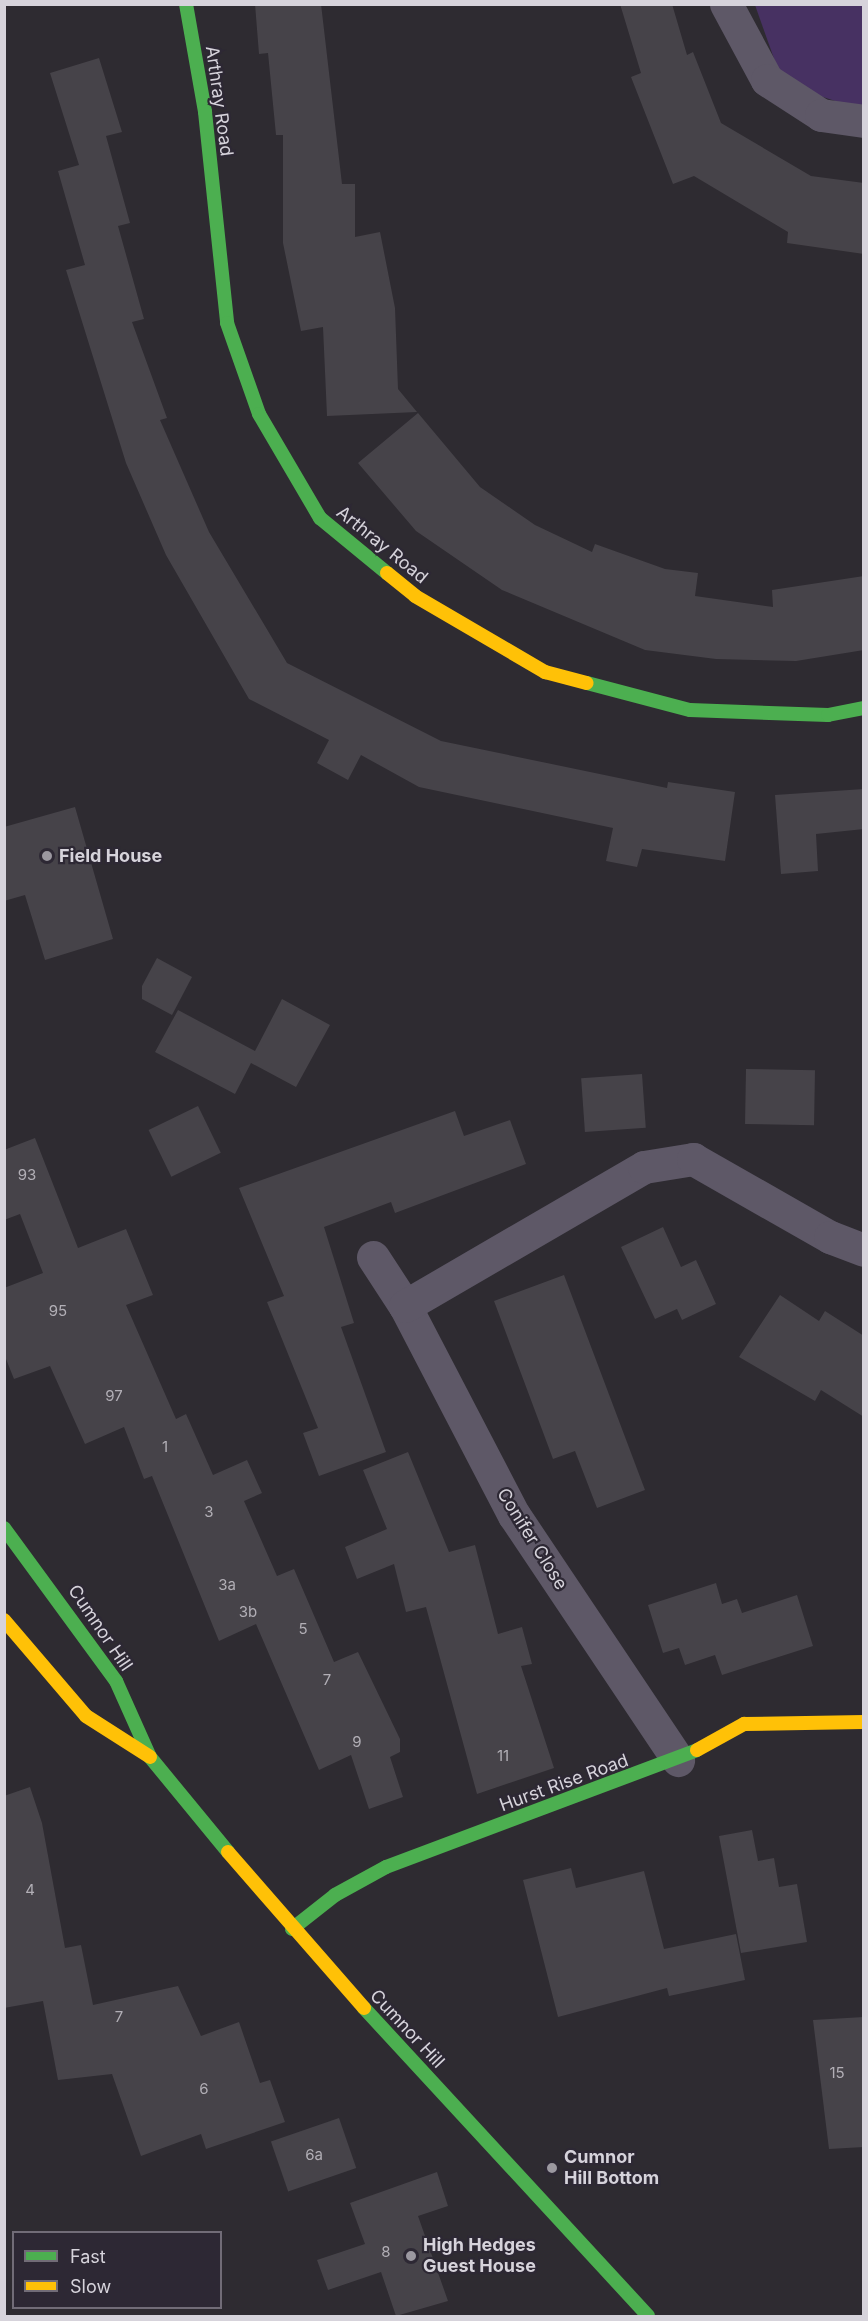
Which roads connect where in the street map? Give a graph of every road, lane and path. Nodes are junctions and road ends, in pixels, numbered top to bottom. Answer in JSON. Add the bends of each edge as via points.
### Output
{"nodes":[{"id":1,"x":186,"y":4,"type":"edge"},
{"id":2,"x":726,"y":4,"type":"edge"},
{"id":3,"x":864,"y":121,"type":"edge"},
{"id":4,"x":864,"y":708,"type":"edge"},
{"id":5,"x":864,"y":1250,"type":"edge"},
{"id":6,"x":373,"y":1257,"type":"dead end"},
{"id":7,"x":405,"y":1306,"type":"junction"},
{"id":8,"x":4,"y":1528,"type":"edge"},
{"id":9,"x":4,"y":1620,"type":"edge"},
{"id":10,"x":864,"y":1722,"type":"edge"},
{"id":11,"x":150,"y":1757,"type":"junction"},
{"id":12,"x":678,"y":1760,"type":"junction"},
{"id":13,"x":292,"y":1929,"type":"junction"},
{"id":14,"x":648,"y":2316,"type":"edge"}],
"edges":[{"from":1,"to":4,"type":"street","name":"Arthray Road","via":[[205,112],[227,322],[259,414],[320,518],[415,596],[545,672],[690,710],[828,715]]},
{"from":2,"to":3,"type":"street","via":[[767,80],[821,115]]},
{"from":5,"to":7,"type":"street","via":[[830,1237],[693,1159],[644,1167]]},
{"from":6,"to":7,"type":"street","name":"Conifer Close"},
{"from":7,"to":12,"type":"street","name":"Conifer Close","via":[[514,1515]]},
{"from":8,"to":11,"type":"street","name":"Cumnor Hill","via":[[116,1681]]},
{"from":9,"to":11,"type":"street","name":"Cumnor Hill","via":[[86,1716]]},
{"from":10,"to":12,"type":"street","name":"Hurst Rise Road","via":[[744,1724]]},
{"from":11,"to":13,"type":"street","name":"Cumnor Hill"},
{"from":12,"to":13,"type":"street","name":"Hurst Rise Road","via":[[386,1867],[335,1895]]},
{"from":13,"to":14,"type":"street","name":"Cumnor Hill"}]}
